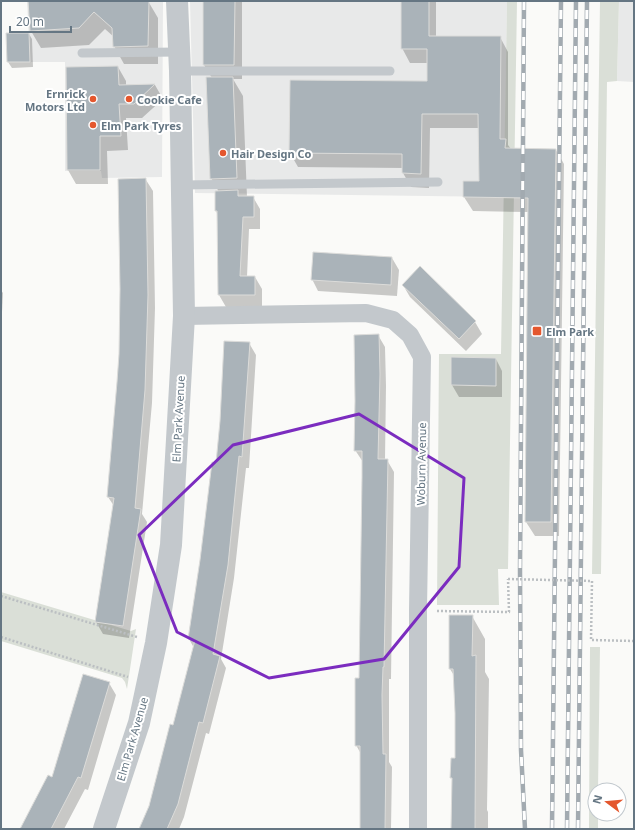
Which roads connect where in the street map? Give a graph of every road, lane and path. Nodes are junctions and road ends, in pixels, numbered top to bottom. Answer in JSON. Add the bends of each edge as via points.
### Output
{"nodes":[{"id":1,"x":177,"y":1,"type":"edge"},
{"id":2,"x":82,"y":54,"type":"dead end"},
{"id":3,"x":179,"y":62,"type":"junction"},
{"id":4,"x":390,"y":72,"type":"dead end"},
{"id":5,"x":438,"y":182,"type":"dead end"},
{"id":6,"x":181,"y":185,"type":"junction"},
{"id":7,"x":184,"y":316,"type":"junction"},
{"id":8,"x":1,"y":596,"type":"edge"},
{"id":9,"x":418,"y":610,"type":"junction"},
{"id":10,"x":1,"y":637,"type":"edge"},
{"id":11,"x":634,"y":641,"type":"edge"},
{"id":12,"x":156,"y":643,"type":"junction"},
{"id":13,"x":148,"y":683,"type":"junction"},
{"id":14,"x":104,"y":829,"type":"edge"},
{"id":15,"x":418,"y":829,"type":"edge"}],
"edges":[{"from":1,"to":3,"type":"street","name":"Elm Park Avenue"},
{"from":2,"to":3,"type":"lane"},
{"from":3,"to":4,"type":"lane"},
{"from":3,"to":6,"type":"street","name":"Elm Park Avenue"},
{"from":5,"to":6,"type":"lane"},
{"from":6,"to":7,"type":"street","name":"Elm Park Avenue"},
{"from":7,"to":9,"type":"street","name":"Woburn Avenue","via":[[366,313],[392,320],[410,335],[422,357]]},
{"from":7,"to":12,"type":"street","name":"Elm Park Avenue","via":[[171,545]]},
{"from":8,"to":12,"type":"path"},
{"from":9,"to":11,"type":"path","bridge":true,"via":[[508,612],[508,578],[592,581],[591,640]]},
{"from":9,"to":15,"type":"street","name":"Woburn Avenue"},
{"from":10,"to":13,"type":"path"},
{"from":12,"to":13,"type":"street","name":"Elm Park Avenue"},
{"from":13,"to":14,"type":"street","name":"Elm Park Avenue","via":[[139,723]]}]}
